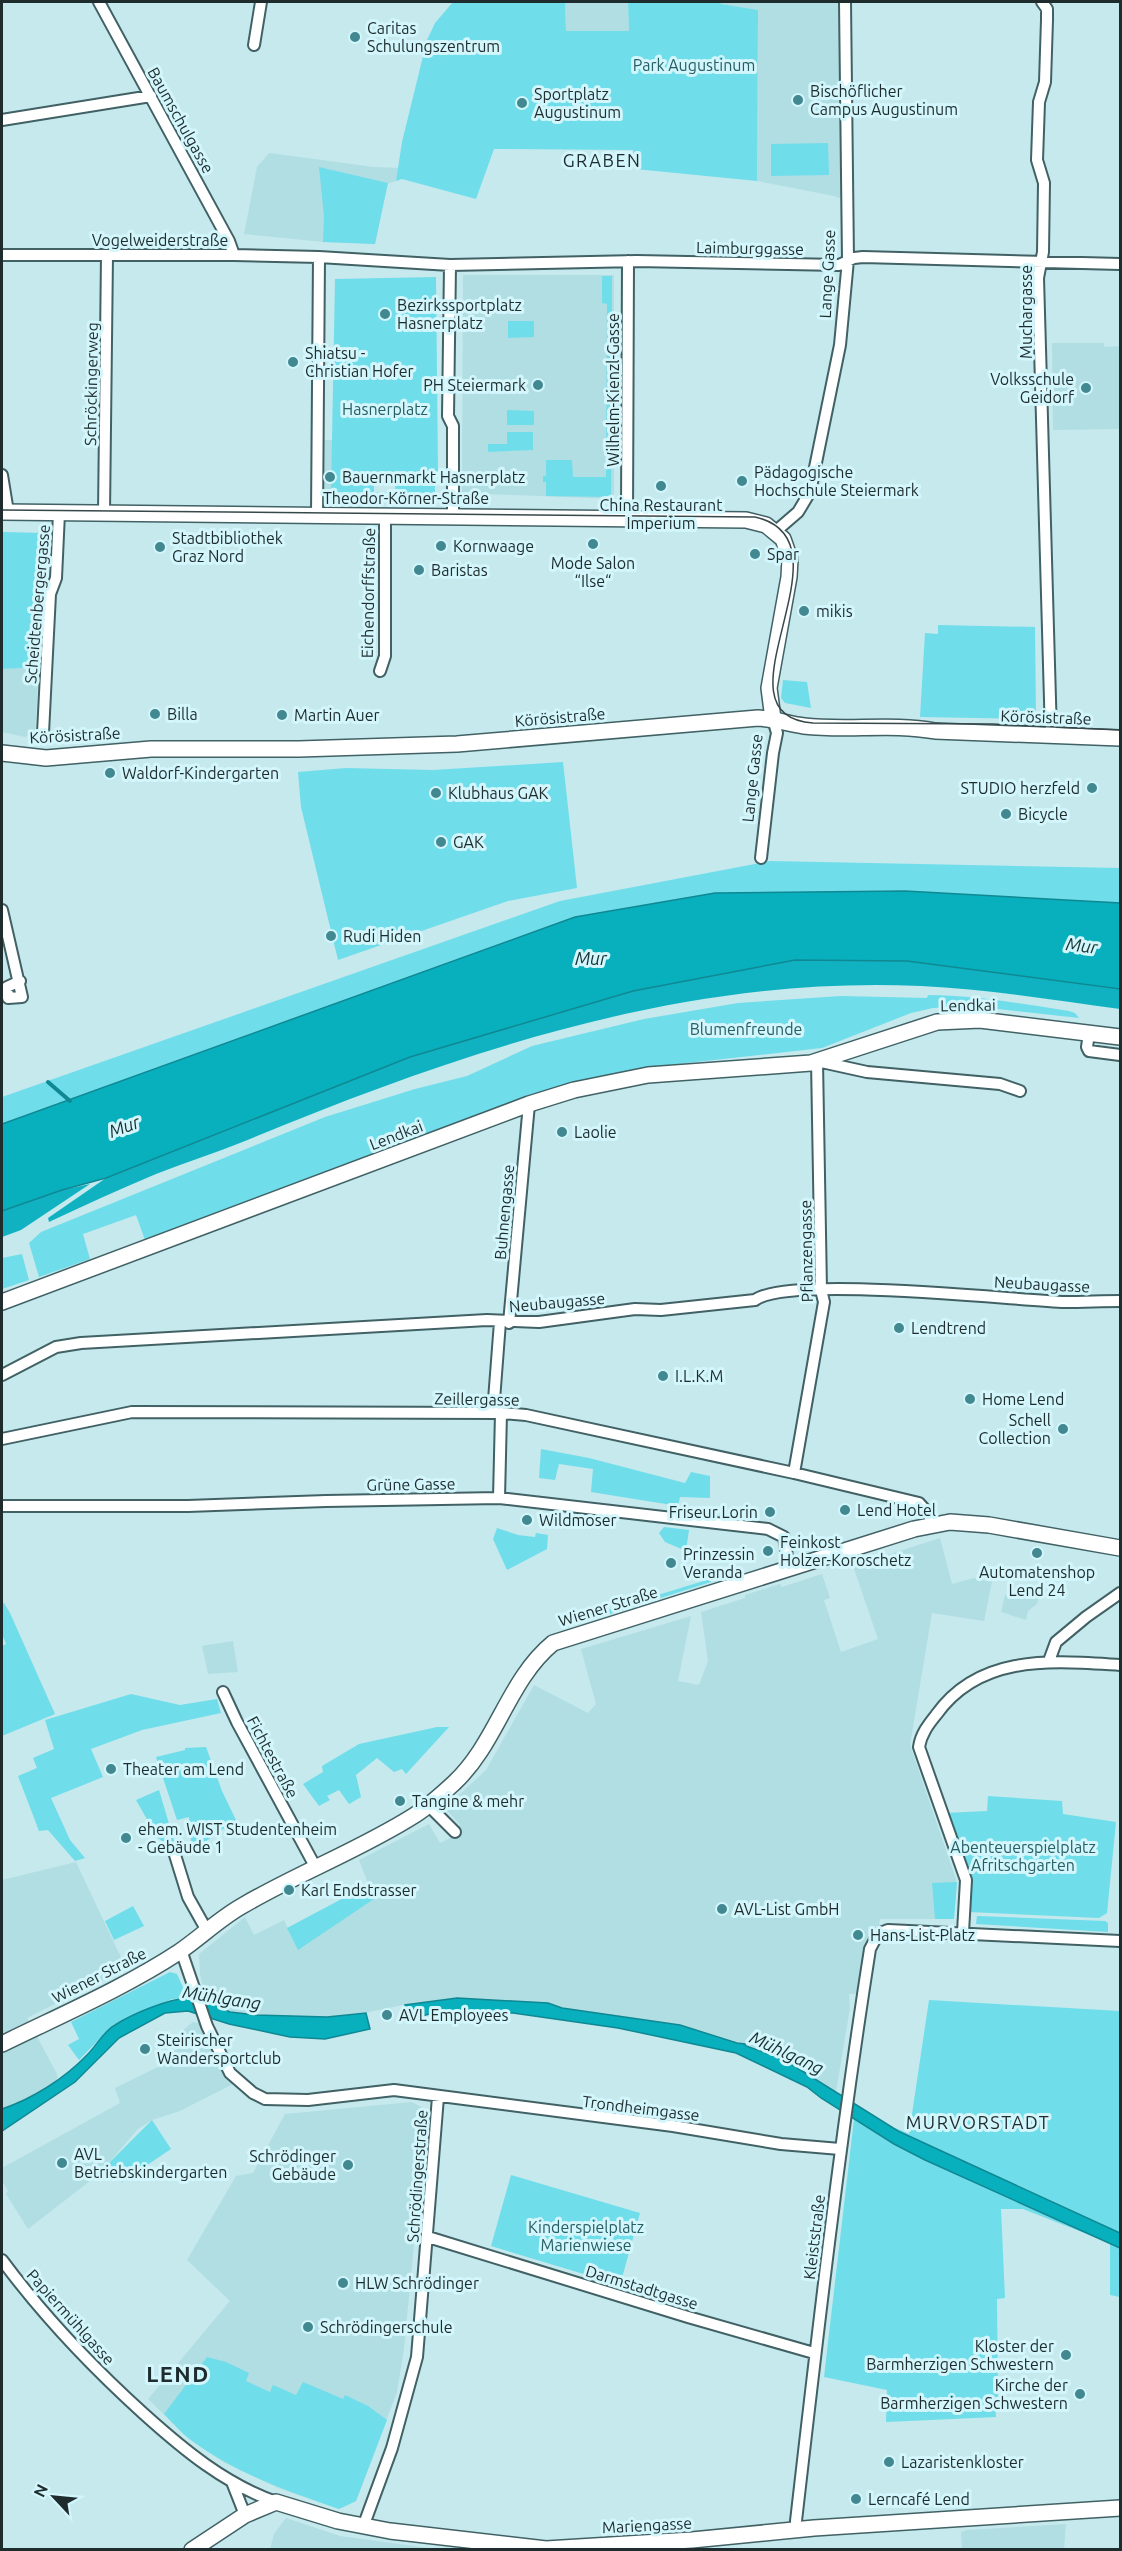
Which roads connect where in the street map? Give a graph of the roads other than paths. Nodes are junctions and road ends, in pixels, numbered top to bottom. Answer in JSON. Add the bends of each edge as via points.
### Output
{"nodes":[{"id":1,"x":99,"y":2,"type":"edge"},
{"id":2,"x":261,"y":2,"type":"edge"},
{"id":3,"x":845,"y":2,"type":"edge"},
{"id":4,"x":1042,"y":2,"type":"edge"},
{"id":5,"x":254,"y":45,"type":"dead end"},
{"id":6,"x":151,"y":96,"type":"junction"},
{"id":7,"x":2,"y":120,"type":"edge"},
{"id":8,"x":2,"y":255,"type":"edge"},
{"id":9,"x":107,"y":255,"type":"junction"},
{"id":10,"x":234,"y":255,"type":"junction"},
{"id":11,"x":319,"y":257,"type":"junction"},
{"id":12,"x":848,"y":260,"type":"junction"},
{"id":13,"x":628,"y":261,"type":"junction"},
{"id":14,"x":1039,"y":261,"type":"junction"},
{"id":15,"x":1120,"y":264,"type":"edge"},
{"id":16,"x":450,"y":265,"type":"junction"},
{"id":17,"x":2,"y":475,"type":"edge"},
{"id":18,"x":5,"y":512,"type":"edge"},
{"id":19,"x":59,"y":513,"type":"junction"},
{"id":20,"x":104,"y":513,"type":"junction"},
{"id":21,"x":385,"y":515,"type":"junction"},
{"id":22,"x":316,"y":516,"type":"junction"},
{"id":23,"x":453,"y":516,"type":"junction"},
{"id":24,"x":627,"y":518,"type":"junction"},
{"id":25,"x":776,"y":531,"type":"junction"},
{"id":26,"x":380,"y":671,"type":"dead end"},
{"id":27,"x":773,"y":719,"type":"junction"},
{"id":28,"x":43,"y":733,"type":"dead end"},
{"id":29,"x":1051,"y":735,"type":"junction"},
{"id":30,"x":1120,"y":738,"type":"edge"},
{"id":31,"x":2,"y":753,"type":"edge"},
{"id":32,"x":761,"y":858,"type":"dead end"},
{"id":33,"x":2,"y":910,"type":"edge"},
{"id":34,"x":8,"y":998,"type":"dead end"},
{"id":35,"x":1089,"y":1033,"type":"junction"},
{"id":36,"x":1120,"y":1037,"type":"edge"},
{"id":37,"x":1120,"y":1055,"type":"edge"},
{"id":38,"x":817,"y":1061,"type":"junction"},
{"id":39,"x":1020,"y":1091,"type":"dead end"},
{"id":40,"x":529,"y":1104,"type":"junction"},
{"id":41,"x":821,"y":1290,"type":"junction"},
{"id":42,"x":1120,"y":1301,"type":"edge"},
{"id":43,"x":2,"y":1302,"type":"edge"},
{"id":44,"x":505,"y":1322,"type":"junction"},
{"id":45,"x":2,"y":1375,"type":"edge"},
{"id":46,"x":497,"y":1413,"type":"junction"},
{"id":47,"x":2,"y":1439,"type":"edge"},
{"id":48,"x":794,"y":1473,"type":"junction"},
{"id":49,"x":499,"y":1498,"type":"junction"},
{"id":50,"x":2,"y":1506,"type":"edge"},
{"id":51,"x":933,"y":1525,"type":"junction"},
{"id":52,"x":1120,"y":1548,"type":"edge"},
{"id":53,"x":789,"y":1569,"type":"junction"},
{"id":54,"x":1120,"y":1593,"type":"edge"},
{"id":55,"x":1049,"y":1661,"type":"junction"},
{"id":56,"x":1120,"y":1665,"type":"edge"},
{"id":57,"x":224,"y":1692,"type":"dead end"},
{"id":58,"x":428,"y":1805,"type":"junction"},
{"id":59,"x":455,"y":1832,"type":"dead end"},
{"id":60,"x":175,"y":1855,"type":"dead end"},
{"id":61,"x":316,"y":1868,"type":"junction"},
{"id":62,"x":206,"y":1929,"type":"junction"},
{"id":63,"x":963,"y":1932,"type":"junction"},
{"id":64,"x":1120,"y":1941,"type":"edge"},
{"id":65,"x":181,"y":1950,"type":"junction"},
{"id":66,"x":2,"y":2044,"type":"edge"},
{"id":67,"x":438,"y":2097,"type":"junction"},
{"id":68,"x":840,"y":2149,"type":"junction"},
{"id":69,"x":428,"y":2237,"type":"junction"},
{"id":70,"x":2,"y":2260,"type":"edge"},
{"id":71,"x":814,"y":2353,"type":"junction"},
{"id":72,"x":232,"y":2482,"type":"junction"},
{"id":73,"x":276,"y":2502,"type":"junction"},
{"id":74,"x":1120,"y":2508,"type":"edge"},
{"id":75,"x":245,"y":2515,"type":"junction"},
{"id":76,"x":363,"y":2527,"type":"junction"},
{"id":77,"x":797,"y":2530,"type":"junction"},
{"id":78,"x":192,"y":2550,"type":"edge"}],
"edges":[{"from":1,"to":6,"type":"street","name":"Baumschulgasse"},
{"from":2,"to":5,"type":"street"},
{"from":3,"to":12,"type":"street","name":"Lange Gasse"},
{"from":4,"to":14,"type":"street","name":"Muchargasse","via":[[1047,20],[1037,160],[1044,183]]},
{"from":6,"to":7,"type":"street"},
{"from":6,"to":10,"type":"street","name":"Baumschulgasse"},
{"from":8,"to":9,"type":"street","name":"Vogelweiderstraße"},
{"from":9,"to":10,"type":"street","name":"Vogelweiderstraße"},
{"from":9,"to":20,"type":"street","name":"Schröckingerweg"},
{"from":10,"to":11,"type":"street","name":"Vogelweiderstraße"},
{"from":11,"to":16,"type":"street"},
{"from":11,"to":22,"type":"street"},
{"from":12,"to":13,"type":"street","name":"Laimburggasse","via":[[839,265]]},
{"from":12,"to":14,"type":"street","name":"Laimburggasse","via":[[863,257]]},
{"from":12,"to":25,"type":"street","name":"Lange Gasse","via":[[840,345],[810,492],[798,512]]},
{"from":13,"to":16,"type":"street","name":"Laimburggasse"},
{"from":13,"to":24,"type":"street","name":"Wilhelm-Kienzl-Gasse"},
{"from":14,"to":15,"type":"street","name":"Laimburggasse"},
{"from":14,"to":29,"type":"street","name":"Muchargasse"},
{"from":16,"to":23,"type":"street","via":[[448,416],[453,426]]},
{"from":17,"to":18,"type":"street"},
{"from":18,"to":19,"type":"main road","name":"Theodor-Körner-Straße"},
{"from":19,"to":20,"type":"main road","name":"Theodor-Körner-Straße"},
{"from":19,"to":28,"type":"street","name":"Scheidtenbergergasse","via":[[56,578],[50,594]]},
{"from":20,"to":22,"type":"main road","name":"Theodor-Körner-Straße"},
{"from":21,"to":22,"type":"main road","name":"Theodor-Körner-Straße"},
{"from":21,"to":23,"type":"main road","name":"Theodor-Körner-Straße"},
{"from":21,"to":26,"type":"street","name":"Eichendorffstraße","via":[[385,656]]},
{"from":23,"to":24,"type":"main road","name":"Theodor-Körner-Straße"},
{"from":24,"to":25,"type":"main road","name":"Theodor-Körner-Straße","via":[[746,519]]},
{"from":25,"to":27,"type":"main road","name":"Lange Gasse","via":[[790,559],[769,688]]},
{"from":27,"to":29,"type":"main road","name":"Körösistraße","via":[[805,726]]},
{"from":27,"to":31,"type":"main road","name":"Körösistraße","via":[[457,744],[151,749],[46,758]]},
{"from":27,"to":32,"type":"street","name":"Lange Gasse","via":[[777,734]]},
{"from":29,"to":30,"type":"main road","name":"Körösistraße"},
{"from":33,"to":34,"type":"street","via":[[22,997]]},
{"from":35,"to":36,"type":"main road","name":"Lendkai"},
{"from":35,"to":37,"type":"street","via":[[1089,1051]]},
{"from":35,"to":38,"type":"main road","name":"Lendkai","via":[[980,1020],[937,1022]]},
{"from":38,"to":39,"type":"street","name":"Lendkai","via":[[867,1072],[1000,1084]]},
{"from":38,"to":40,"type":"main road","name":"Lendkai","via":[[648,1075]]},
{"from":38,"to":41,"type":"street","name":"Pflanzengasse"},
{"from":40,"to":43,"type":"main road","name":"Lendkai"},
{"from":40,"to":44,"type":"street","name":"Buhnengasse"},
{"from":41,"to":42,"type":"street","name":"Neubaugasse","via":[[1065,1302]]},
{"from":41,"to":44,"type":"street","name":"Neubaugasse","via":[[763,1294],[755,1300],[660,1310]]},
{"from":41,"to":48,"type":"street","name":"Pflanzengasse","via":[[824,1302]]},
{"from":44,"to":45,"type":"street","name":"Neubaugasse","via":[[81,1343],[56,1347]]},
{"from":44,"to":46,"type":"street","name":"Buhnengasse"},
{"from":46,"to":47,"type":"street","name":"Zeillergasse","via":[[132,1412]]},
{"from":46,"to":48,"type":"street","name":"Zeillergasse","via":[[526,1415]]},
{"from":46,"to":49,"type":"street","name":"Buhnengasse"},
{"from":48,"to":51,"type":"street","name":"Zeillergasse","via":[[919,1503]]},
{"from":49,"to":50,"type":"street","name":"Grüne Gasse"},
{"from":49,"to":53,"type":"street","name":"Grüne Gasse","via":[[768,1529],[784,1537]]},
{"from":51,"to":52,"type":"main road","name":"Wiener Straße","via":[[990,1525]]},
{"from":51,"to":53,"type":"main road","name":"Wiener Straße"},
{"from":53,"to":58,"type":"main road","name":"Wiener Straße","via":[[553,1642],[523,1678],[479,1755]]},
{"from":54,"to":55,"type":"street","via":[[1056,1642]]},
{"from":55,"to":56,"type":"street"},
{"from":55,"to":63,"type":"street","via":[[1000,1668],[973,1679],[947,1700],[921,1736],[919,1747],[966,1880]]},
{"from":57,"to":61,"type":"street","name":"Fichtestraße"},
{"from":58,"to":59,"type":"street"},
{"from":58,"to":61,"type":"main road","name":"Wiener Straße"},
{"from":60,"to":62,"type":"street","via":[[188,1897]]},
{"from":61,"to":62,"type":"main road","name":"Wiener Straße"},
{"from":62,"to":65,"type":"main road","name":"Wiener Straße"},
{"from":63,"to":64,"type":"street"},
{"from":63,"to":68,"type":"street","name":"Kleiststraße","via":[[888,1930],[878,1934],[870,1949]]},
{"from":65,"to":66,"type":"main road","name":"Wiener Straße"},
{"from":65,"to":67,"type":"street","name":"Schrödingerstraße","via":[[207,2026],[230,2073],[253,2093],[265,2099],[308,2100],[394,2090]]},
{"from":67,"to":68,"type":"street","name":"Trondheimgasse"},
{"from":67,"to":69,"type":"street","name":"Schrödingerstraße"},
{"from":68,"to":71,"type":"street","name":"Kleiststraße"},
{"from":69,"to":71,"type":"street","name":"Darmstadtgasse"},
{"from":69,"to":76,"type":"street","name":"Schrödingerstraße","via":[[417,2357],[392,2448]]},
{"from":70,"to":72,"type":"street","name":"Papiermühlgasse","via":[[88,2363],[185,2451]]},
{"from":71,"to":77,"type":"street","name":"Kleiststraße"},
{"from":72,"to":73,"type":"street","name":"Papiermühlgasse"},
{"from":72,"to":75,"type":"street"},
{"from":73,"to":75,"type":"main road"},
{"from":73,"to":76,"type":"main road","name":"Mariengasse"},
{"from":74,"to":77,"type":"main road","name":"Mariengasse"},
{"from":75,"to":78,"type":"main road"},
{"from":76,"to":77,"type":"main road","name":"Mariengasse","via":[[546,2549]]}]}
